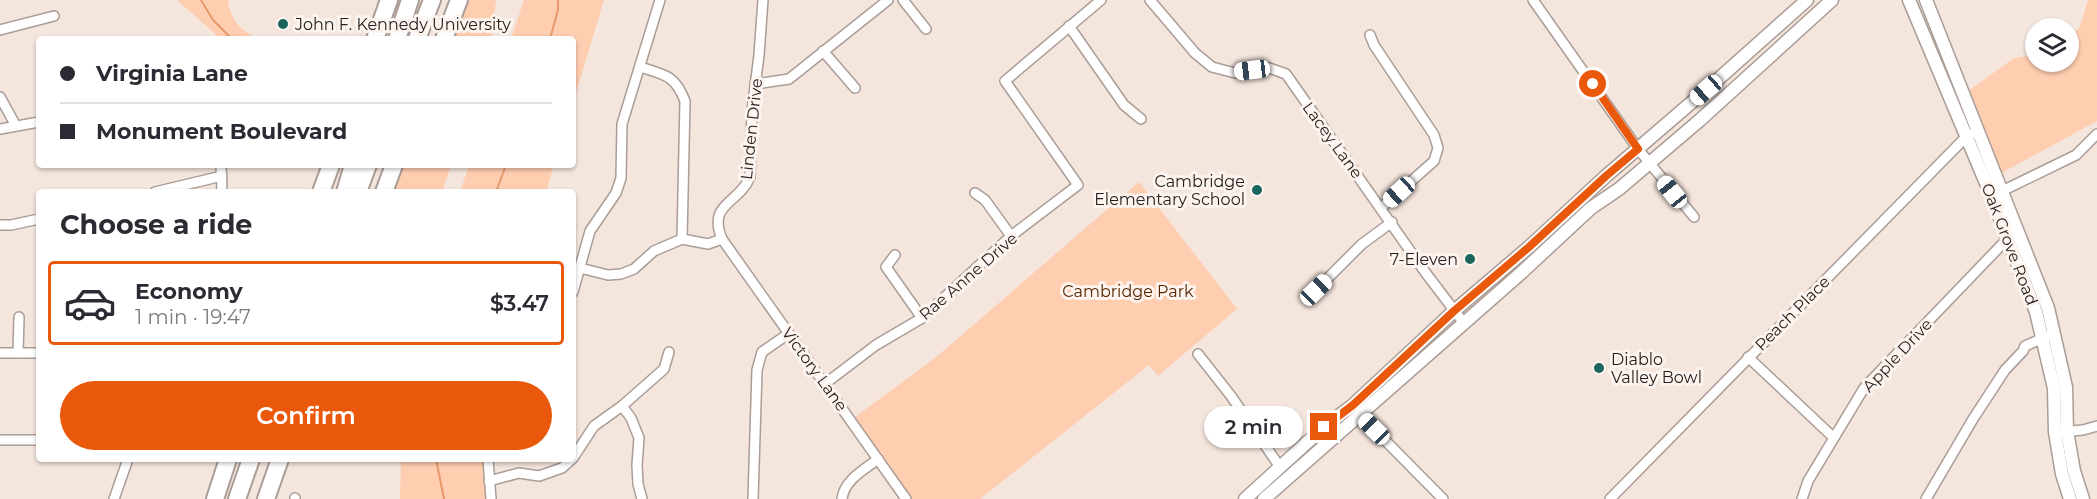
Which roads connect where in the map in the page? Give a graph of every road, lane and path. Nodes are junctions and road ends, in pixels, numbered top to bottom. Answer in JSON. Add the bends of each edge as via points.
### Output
{"nodes":[{"id":1,"x":379,"y":0,"type":"edge"},
{"id":2,"x":389,"y":0,"type":"edge"},
{"id":3,"x":410,"y":0,"type":"edge"},
{"id":4,"x":432,"y":0,"type":"edge"},
{"id":5,"x":459,"y":0,"type":"edge"},
{"id":6,"x":660,"y":0,"type":"edge"},
{"id":7,"x":763,"y":0,"type":"edge"},
{"id":8,"x":888,"y":0,"type":"edge"},
{"id":9,"x":903,"y":0,"type":"edge"},
{"id":10,"x":1101,"y":0,"type":"edge"},
{"id":11,"x":1150,"y":0,"type":"edge"},
{"id":12,"x":1533,"y":0,"type":"edge"},
{"id":13,"x":1807,"y":0,"type":"edge"},
{"id":14,"x":1832,"y":0,"type":"edge"},
{"id":15,"x":1910,"y":0,"type":"edge"},
{"id":16,"x":1926,"y":0,"type":"edge"},
{"id":17,"x":54,"y":16,"type":"dead end"},
{"id":18,"x":1069,"y":27,"type":"junction"},
{"id":19,"x":926,"y":29,"type":"dead end"},
{"id":20,"x":0,"y":30,"type":"edge"},
{"id":21,"x":1370,"y":35,"type":"dead end"},
{"id":22,"x":366,"y":36,"type":"edge"},
{"id":23,"x":376,"y":36,"type":"edge"},
{"id":24,"x":398,"y":36,"type":"edge"},
{"id":25,"x":418,"y":36,"type":"edge"},
{"id":26,"x":445,"y":36,"type":"edge"},
{"id":27,"x":1763,"y":39,"type":"junction"},
{"id":28,"x":824,"y":51,"type":"junction"},
{"id":29,"x":640,"y":67,"type":"junction"},
{"id":30,"x":755,"y":84,"type":"junction"},
{"id":31,"x":855,"y":88,"type":"dead end"},
{"id":32,"x":1706,"y":90,"type":"junction"},
{"id":33,"x":1733,"y":90,"type":"junction"},
{"id":34,"x":0,"y":97,"type":"edge"},
{"id":35,"x":1141,"y":119,"type":"dead end"},
{"id":36,"x":1700,"y":120,"type":"junction"},
{"id":37,"x":36,"y":123,"type":"edge"},
{"id":38,"x":16,"y":126,"type":"junction"},
{"id":39,"x":0,"y":129,"type":"edge"},
{"id":40,"x":1977,"y":130,"type":"junction"},
{"id":41,"x":2097,"y":134,"type":"edge"},
{"id":42,"x":1966,"y":137,"type":"junction"},
{"id":43,"x":1638,"y":149,"type":"junction"},
{"id":44,"x":1649,"y":163,"type":"junction"},
{"id":45,"x":221,"y":168,"type":"edge"},
{"id":46,"x":353,"y":168,"type":"edge"},
{"id":47,"x":366,"y":168,"type":"edge"},
{"id":48,"x":393,"y":168,"type":"edge"},
{"id":49,"x":222,"y":176,"type":"junction"},
{"id":50,"x":168,"y":189,"type":"edge"},
{"id":51,"x":222,"y":189,"type":"edge"},
{"id":52,"x":355,"y":189,"type":"edge"},
{"id":53,"x":356,"y":189,"type":"edge"},
{"id":54,"x":385,"y":189,"type":"edge"},
{"id":55,"x":2002,"y":191,"type":"junction"},
{"id":56,"x":975,"y":193,"type":"dead end"},
{"id":57,"x":1381,"y":208,"type":"junction"},
{"id":58,"x":1694,"y":217,"type":"dead end"},
{"id":59,"x":36,"y":220,"type":"edge"},
{"id":60,"x":1392,"y":222,"type":"junction"},
{"id":61,"x":0,"y":225,"type":"edge"},
{"id":62,"x":2017,"y":229,"type":"junction"},
{"id":63,"x":1011,"y":236,"type":"junction"},
{"id":64,"x":682,"y":239,"type":"junction"},
{"id":65,"x":722,"y":239,"type":"junction"},
{"id":66,"x":2007,"y":240,"type":"junction"},
{"id":67,"x":895,"y":255,"type":"dead end"},
{"id":68,"x":580,"y":268,"type":"junction"},
{"id":69,"x":576,"y":282,"type":"edge"},
{"id":70,"x":1316,"y":290,"type":"dead end"},
{"id":71,"x":1454,"y":311,"type":"junction"},
{"id":72,"x":18,"y":317,"type":"dead end"},
{"id":73,"x":922,"y":318,"type":"junction"},
{"id":74,"x":1463,"y":322,"type":"junction"},
{"id":75,"x":788,"y":334,"type":"junction"},
{"id":76,"x":2050,"y":339,"type":"junction"},
{"id":77,"x":669,"y":352,"type":"dead end"},
{"id":78,"x":0,"y":353,"type":"edge"},
{"id":79,"x":18,"y":353,"type":"junction"},
{"id":80,"x":36,"y":353,"type":"edge"},
{"id":81,"x":1198,"y":354,"type":"dead end"},
{"id":82,"x":1748,"y":357,"type":"junction"},
{"id":83,"x":826,"y":383,"type":"junction"},
{"id":84,"x":622,"y":406,"type":"junction"},
{"id":85,"x":1359,"y":414,"type":"junction"},
{"id":86,"x":2097,"y":426,"type":"edge"},
{"id":87,"x":2061,"y":432,"type":"junction"},
{"id":88,"x":1833,"y":438,"type":"junction"},
{"id":89,"x":0,"y":440,"type":"edge"},
{"id":90,"x":36,"y":440,"type":"edge"},
{"id":91,"x":576,"y":453,"type":"edge"},
{"id":92,"x":878,"y":459,"type":"junction"},
{"id":93,"x":127,"y":462,"type":"edge"},
{"id":94,"x":227,"y":462,"type":"edge"},
{"id":95,"x":251,"y":462,"type":"edge"},
{"id":96,"x":261,"y":462,"type":"edge"},
{"id":97,"x":279,"y":462,"type":"edge"},
{"id":98,"x":488,"y":462,"type":"edge"},
{"id":99,"x":569,"y":462,"type":"edge"},
{"id":100,"x":1280,"y":468,"type":"junction"},
{"id":101,"x":489,"y":481,"type":"junction"},
{"id":102,"x":114,"y":499,"type":"edge"},
{"id":103,"x":214,"y":499,"type":"edge"},
{"id":104,"x":237,"y":499,"type":"edge"},
{"id":105,"x":248,"y":499,"type":"edge"},
{"id":106,"x":266,"y":499,"type":"edge"},
{"id":107,"x":491,"y":499,"type":"edge"},
{"id":108,"x":642,"y":499,"type":"edge"},
{"id":109,"x":753,"y":499,"type":"edge"},
{"id":110,"x":842,"y":499,"type":"edge"},
{"id":111,"x":906,"y":499,"type":"edge"},
{"id":112,"x":1245,"y":499,"type":"edge"},
{"id":113,"x":1264,"y":499,"type":"edge"},
{"id":114,"x":1443,"y":499,"type":"edge"},
{"id":115,"x":1610,"y":499,"type":"edge"},
{"id":116,"x":1802,"y":499,"type":"edge"},
{"id":117,"x":1926,"y":499,"type":"edge"},
{"id":118,"x":2070,"y":499,"type":"edge"},
{"id":119,"x":2083,"y":499,"type":"edge"}],
"edges":[{"from":1,"to":22,"type":"highway"},
{"from":2,"to":23,"type":"highway"},
{"from":3,"to":24,"type":"highway"},
{"from":4,"to":25,"type":"highway"},
{"from":5,"to":26,"type":"highway"},
{"from":6,"to":29,"type":"street"},
{"from":7,"to":30,"type":"street","name":"Linden Drive"},
{"from":8,"to":28,"type":"street"},
{"from":9,"to":19,"type":"street"},
{"from":10,"to":18,"type":"street"},
{"from":11,"to":57,"type":"street","name":"Lacey Lane","via":[[1212,67],[1235,73],[1269,68],[1286,74]]},
{"from":12,"to":43,"type":"street"},
{"from":13,"to":27,"type":"main road"},
{"from":14,"to":33,"type":"main road"},
{"from":15,"to":42,"type":"main road","name":"Oak Grove Road"},
{"from":16,"to":40,"type":"main road","name":"Oak Grove Road"},
{"from":17,"to":20,"type":"street"},
{"from":18,"to":35,"type":"street","via":[[1124,105]]},
{"from":18,"to":63,"type":"street","name":"Rae Anne Drive","via":[[1005,81],[1078,185]]},
{"from":21,"to":57,"type":"street","via":[[1434,135],[1438,148],[1434,161]]},
{"from":27,"to":32,"type":"main road"},
{"from":27,"to":33,"type":"main road","via":[[1761,53]]},
{"from":28,"to":30,"type":"street","via":[[789,79]]},
{"from":28,"to":31,"type":"street"},
{"from":29,"to":64,"type":"street","via":[[679,84],[686,101]]},
{"from":29,"to":68,"type":"street","via":[[622,124],[621,178],[590,231]]},
{"from":30,"to":65,"type":"street","name":"Linden Drive","via":[[750,177],[717,217]]},
{"from":32,"to":36,"type":"main road"},
{"from":32,"to":43,"type":"main road"},
{"from":33,"to":36,"type":"main road"},
{"from":34,"to":38,"type":"street"},
{"from":36,"to":44,"type":"main road"},
{"from":37,"to":38,"type":"street"},
{"from":38,"to":39,"type":"street"},
{"from":40,"to":42,"type":"street","name":"Peach Place"},
{"from":40,"to":55,"type":"main road","name":"Oak Grove Road"},
{"from":41,"to":55,"type":"street","via":[[2076,155]]},
{"from":42,"to":66,"type":"main road","name":"Oak Grove Road"},
{"from":42,"to":82,"type":"street","name":"Peach Place"},
{"from":43,"to":44,"type":"street"},
{"from":43,"to":71,"type":"main road"},
{"from":44,"to":58,"type":"street"},
{"from":44,"to":74,"type":"main road","via":[[1591,208]]},
{"from":45,"to":49,"type":"street"},
{"from":46,"to":52,"type":"highway"},
{"from":47,"to":53,"type":"highway"},
{"from":48,"to":54,"type":"highway"},
{"from":49,"to":50,"type":"street"},
{"from":49,"to":51,"type":"street"},
{"from":55,"to":62,"type":"main road","name":"Oak Grove Road"},
{"from":56,"to":63,"type":"street","via":[[985,200]]},
{"from":57,"to":60,"type":"street","name":"Lacey Lane"},
{"from":59,"to":61,"type":"street"},
{"from":60,"to":70,"type":"street","via":[[1362,244]]},
{"from":60,"to":71,"type":"street","name":"Lacey Lane"},
{"from":62,"to":66,"type":"street","name":"Apple Drive"},
{"from":62,"to":76,"type":"main road","name":"Oak Grove Road","via":[[2048,308]]},
{"from":63,"to":73,"type":"street","name":"Rae Anne Drive"},
{"from":64,"to":65,"type":"street","via":[[708,244]]},
{"from":64,"to":68,"type":"street","via":[[654,251],[634,269],[621,274]]},
{"from":65,"to":75,"type":"street","name":"Victory Lane"},
{"from":66,"to":76,"type":"main road","name":"Oak Grove Road"},
{"from":66,"to":88,"type":"street","name":"Apple Drive","via":[[1864,388]]},
{"from":67,"to":73,"type":"street","via":[[886,267]]},
{"from":68,"to":69,"type":"street"},
{"from":71,"to":74,"type":"street","name":"Lacey Lane"},
{"from":71,"to":100,"type":"main road"},
{"from":72,"to":79,"type":"street"},
{"from":73,"to":83,"type":"street","name":"Rae Anne Drive","via":[[876,345]]},
{"from":74,"to":85,"type":"main road"},
{"from":75,"to":83,"type":"street","name":"Victory Lane"},
{"from":75,"to":109,"type":"street","via":[[762,352],[757,370]]},
{"from":76,"to":87,"type":"main road","name":"Oak Grove Road"},
{"from":76,"to":117,"type":"street","via":[[2025,346],[2005,370]]},
{"from":77,"to":84,"type":"street","via":[[664,369]]},
{"from":78,"to":79,"type":"street"},
{"from":79,"to":80,"type":"street"},
{"from":81,"to":100,"type":"street"},
{"from":82,"to":88,"type":"street"},
{"from":82,"to":115,"type":"street","name":"Peach Place"},
{"from":83,"to":92,"type":"street","name":"Victory Lane"},
{"from":84,"to":91,"type":"street","via":[[594,426]]},
{"from":84,"to":108,"type":"street","via":[[639,438],[637,465]]},
{"from":85,"to":113,"type":"main road"},
{"from":85,"to":114,"type":"street"},
{"from":86,"to":87,"type":"street"},
{"from":87,"to":118,"type":"main road","name":"Oak Grove Road","via":[[2062,474]]},
{"from":87,"to":119,"type":"main road","name":"Oak Grove Road"},
{"from":88,"to":116,"type":"street","name":"Apple Drive"},
{"from":89,"to":90,"type":"street"},
{"from":92,"to":110,"type":"street","via":[[848,482]]},
{"from":92,"to":111,"type":"street","name":"Victory Lane"},
{"from":93,"to":102,"type":"street"},
{"from":94,"to":103,"type":"highway"},
{"from":95,"to":104,"type":"highway"},
{"from":96,"to":105,"type":"highway"},
{"from":97,"to":106,"type":"highway"},
{"from":98,"to":101,"type":"street"},
{"from":99,"to":101,"type":"street","via":[[539,476],[519,473]]},
{"from":100,"to":112,"type":"main road"},
{"from":101,"to":107,"type":"street"}]}
